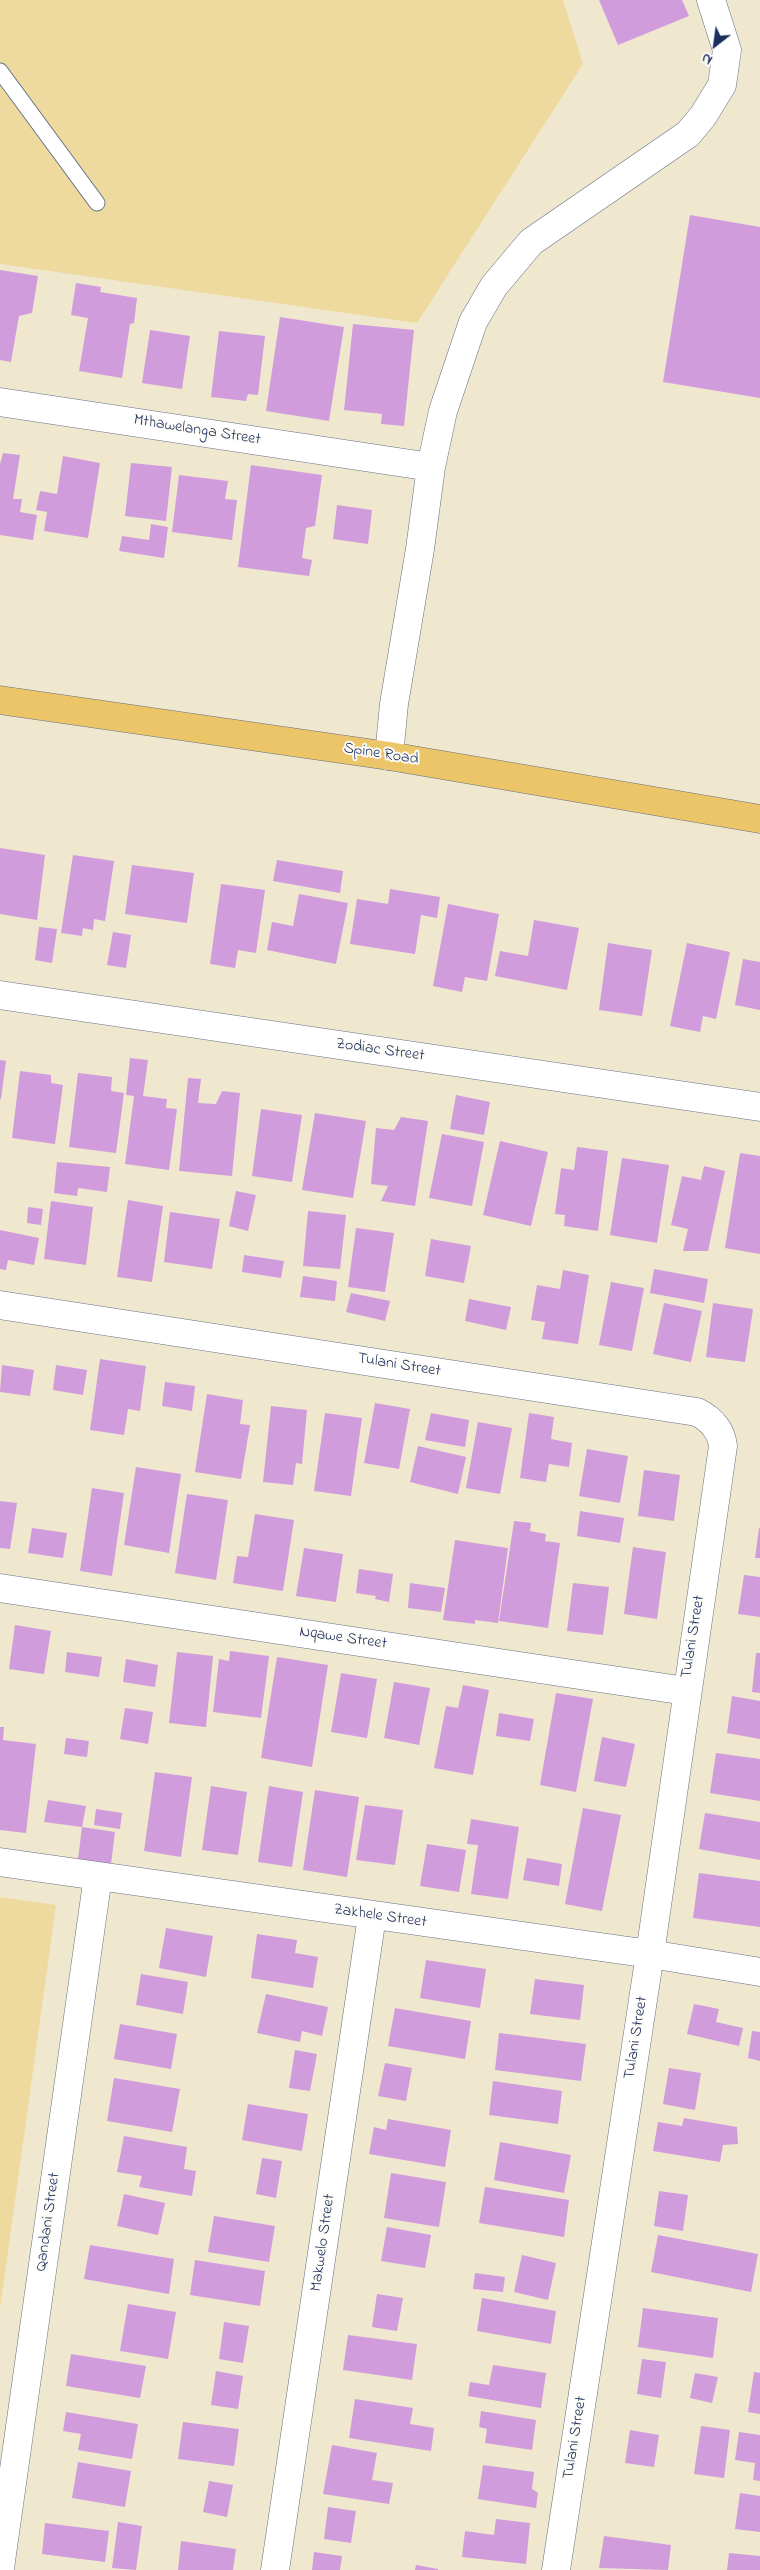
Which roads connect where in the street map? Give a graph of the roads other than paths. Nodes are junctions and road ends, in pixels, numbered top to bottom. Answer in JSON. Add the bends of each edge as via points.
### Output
{"nodes":[{"id":1,"x":712,"y":3,"type":"edge"},
{"id":2,"x":0,"y":71,"type":"edge"},
{"id":3,"x":96,"y":203,"type":"dead end"},
{"id":4,"x":0,"y":402,"type":"edge"},
{"id":5,"x":431,"y":468,"type":"junction"},
{"id":6,"x":0,"y":700,"type":"edge"},
{"id":7,"x":389,"y":756,"type":"junction"},
{"id":8,"x":760,"y":820,"type":"edge"},
{"id":9,"x":0,"y":995,"type":"edge"},
{"id":10,"x":760,"y":1107,"type":"edge"},
{"id":11,"x":0,"y":1306,"type":"edge"},
{"id":12,"x":0,"y":1588,"type":"edge"},
{"id":13,"x":686,"y":1691,"type":"junction"},
{"id":14,"x":0,"y":1862,"type":"edge"},
{"id":15,"x":98,"y":1876,"type":"junction"},
{"id":16,"x":372,"y":1916,"type":"junction"},
{"id":17,"x":650,"y":1954,"type":"junction"},
{"id":18,"x":760,"y":1972,"type":"edge"},
{"id":19,"x":0,"y":2568,"type":"edge"},
{"id":20,"x":275,"y":2570,"type":"edge"},
{"id":21,"x":556,"y":2570,"type":"edge"}],
"edges":[{"from":1,"to":5,"type":"street","via":[[727,50],[722,85],[704,116],[688,134],[531,242],[494,286],[470,330],[443,410]]},
{"from":2,"to":3,"type":"lane"},
{"from":4,"to":5,"type":"street","name":"Mthawelanga Street"},
{"from":5,"to":7,"type":"street","via":[[394,704]]},
{"from":6,"to":7,"type":"main road","name":"Spine Road"},
{"from":7,"to":8,"type":"main road","name":"Spine Road"},
{"from":9,"to":10,"type":"street","name":"Zodiac Street"},
{"from":11,"to":13,"type":"street","name":"Tulani Street","via":[[697,1412],[706,1416],[722,1436],[723,1446]]},
{"from":12,"to":13,"type":"street","name":"Nqawe Street"},
{"from":13,"to":17,"type":"street","name":"Tulani Street"},
{"from":14,"to":15,"type":"street","name":"Zakhele Street"},
{"from":15,"to":16,"type":"street","name":"Zakhele Street"},
{"from":15,"to":19,"type":"street","name":"Qandani Street"},
{"from":16,"to":17,"type":"street","name":"Zakhele Street"},
{"from":16,"to":20,"type":"street","name":"Makwelo Street"},
{"from":17,"to":18,"type":"street","name":"Zakhele Street"},
{"from":17,"to":21,"type":"street","name":"Tulani Street"}]}
